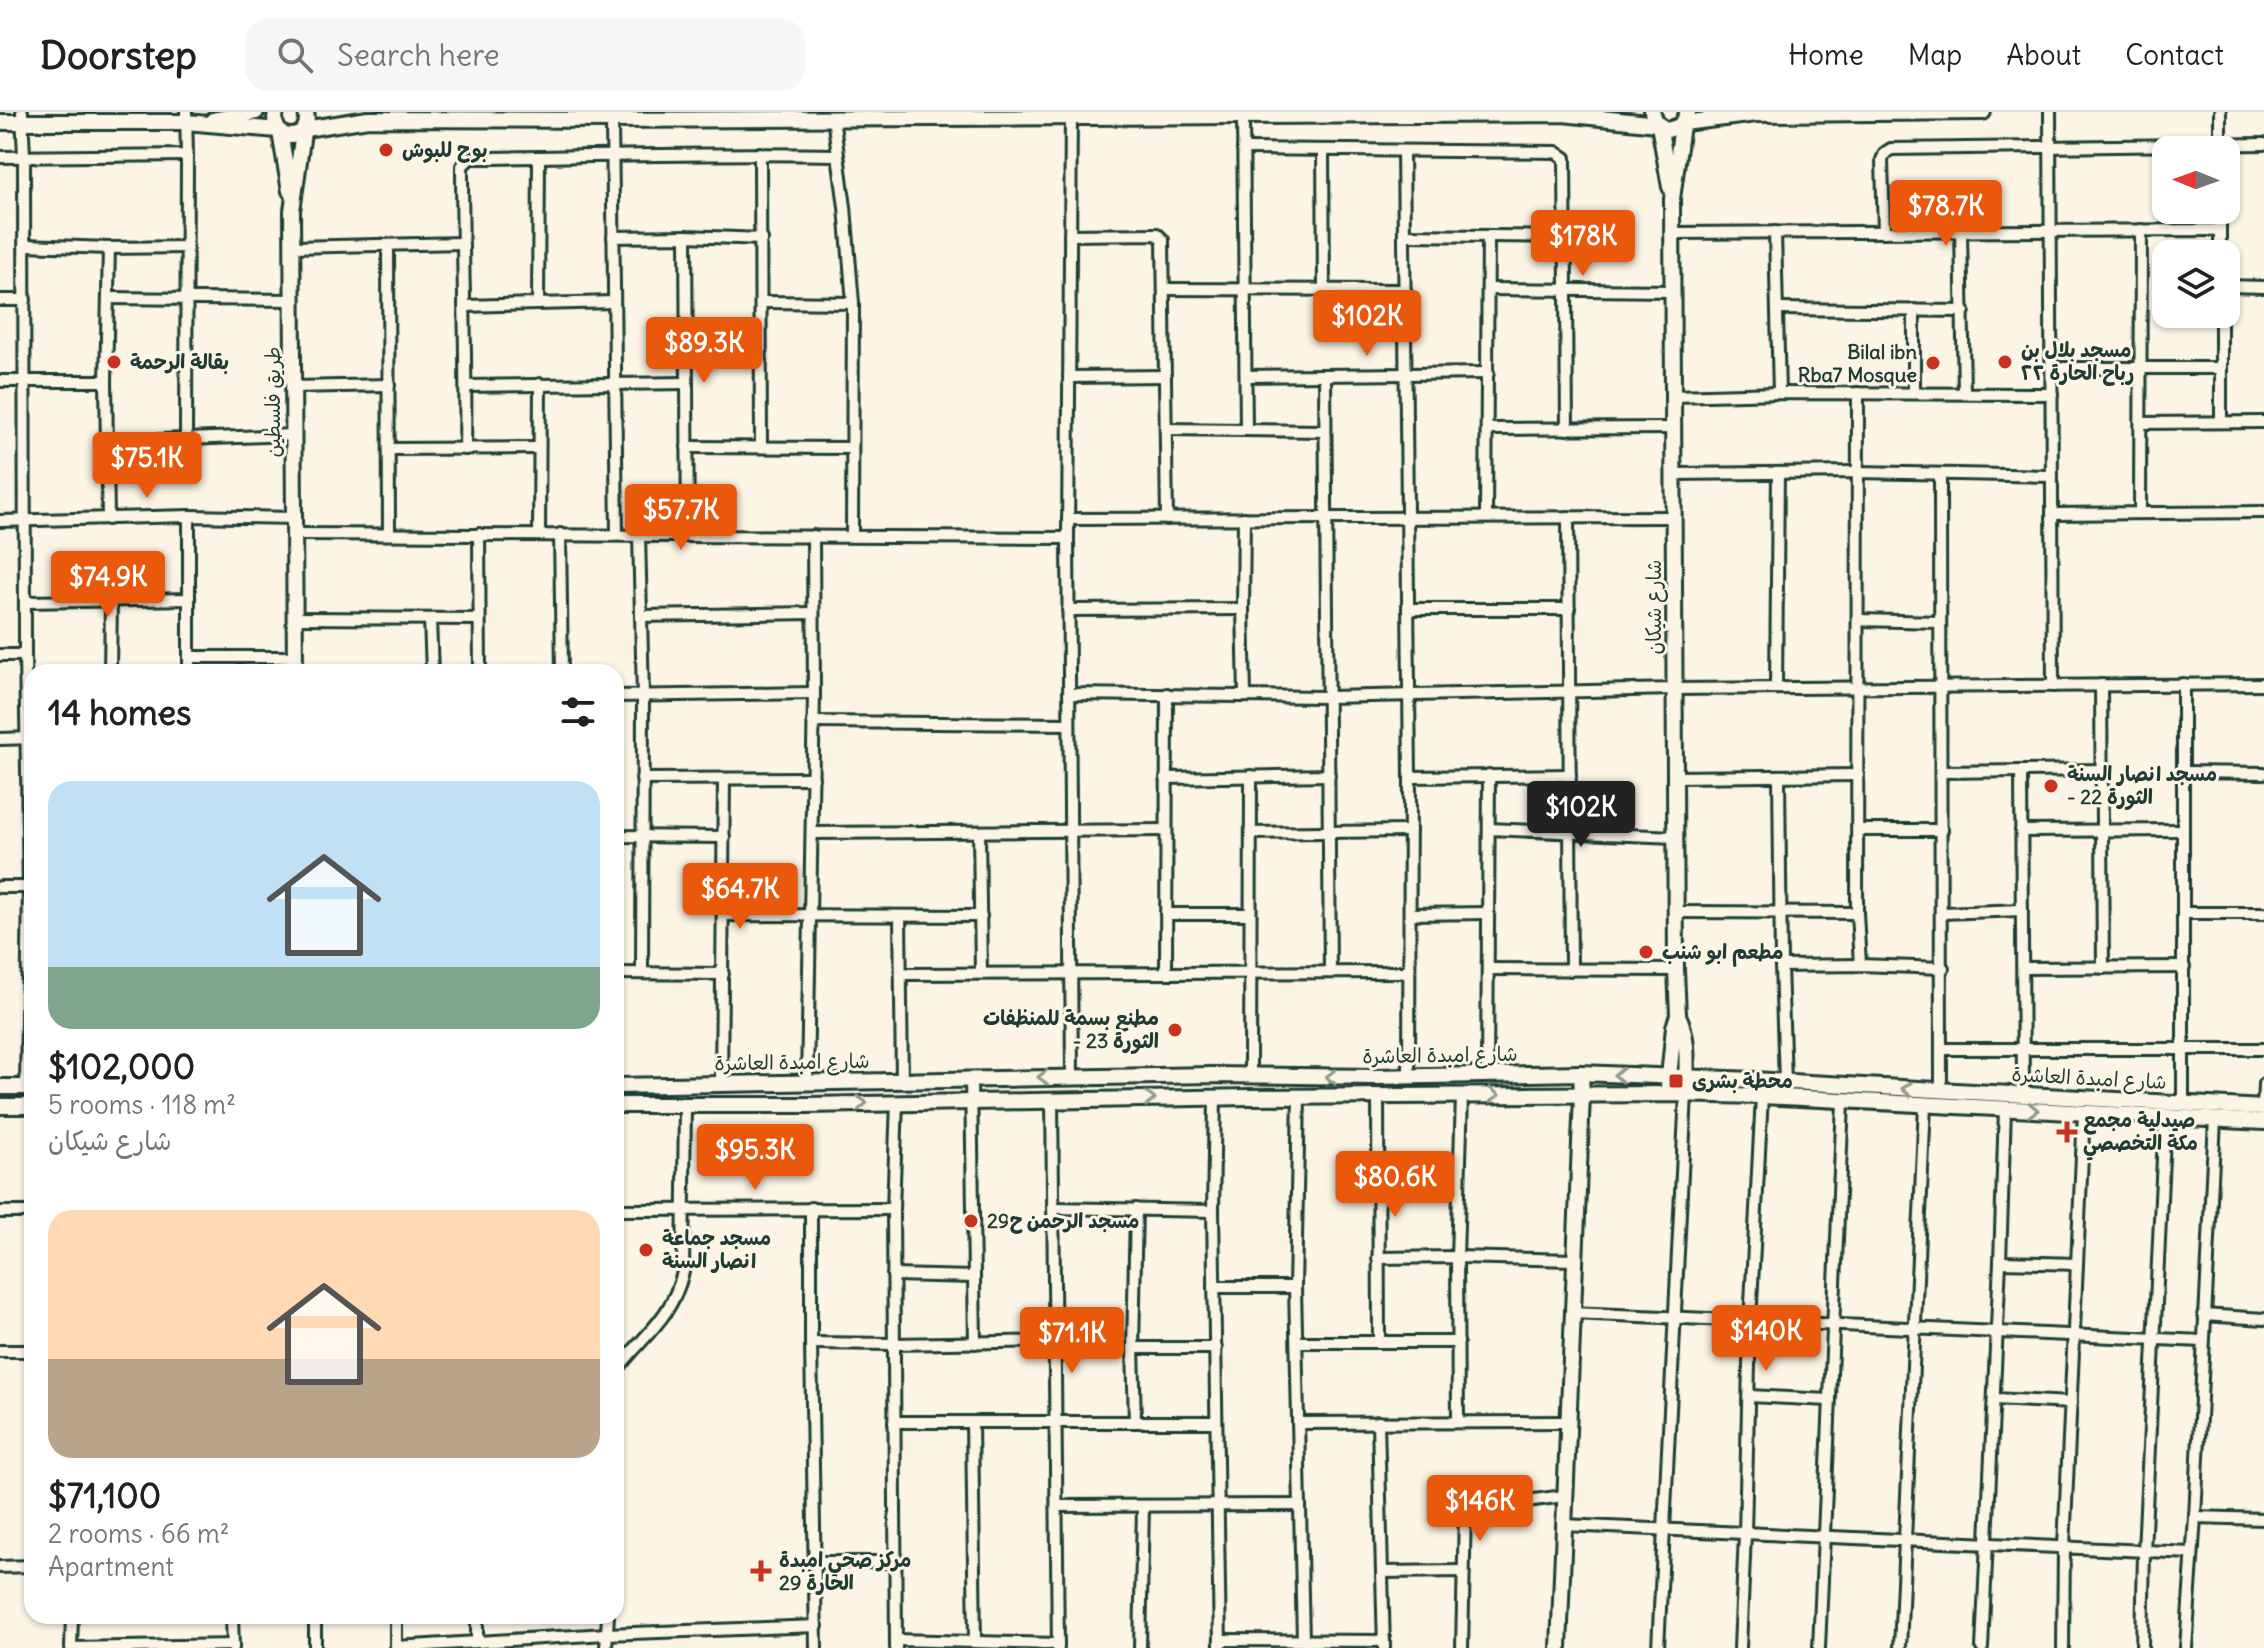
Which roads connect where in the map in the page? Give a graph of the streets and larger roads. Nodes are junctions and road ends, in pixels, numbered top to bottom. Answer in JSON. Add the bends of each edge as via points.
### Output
{"nodes":[{"id":1,"x":256,"y":112,"type":"edge"},
{"id":2,"x":276,"y":112,"type":"edge"},
{"id":3,"x":306,"y":112,"type":"edge"},
{"id":4,"x":340,"y":112,"type":"edge"},
{"id":5,"x":1858,"y":112,"type":"edge"},
{"id":6,"x":1940,"y":112,"type":"edge"},
{"id":7,"x":1983,"y":112,"type":"edge"},
{"id":8,"x":2050,"y":112,"type":"edge"},
{"id":9,"x":2220,"y":112,"type":"edge"},
{"id":10,"x":1402,"y":113,"type":"edge"},
{"id":11,"x":1573,"y":113,"type":"edge"},
{"id":12,"x":1752,"y":113,"type":"edge"},
{"id":13,"x":1776,"y":113,"type":"edge"},
{"id":14,"x":984,"y":114,"type":"edge"},
{"id":15,"x":1071,"y":114,"type":"edge"},
{"id":16,"x":1155,"y":114,"type":"edge"},
{"id":17,"x":1235,"y":114,"type":"edge"},
{"id":18,"x":1316,"y":114,"type":"edge"},
{"id":19,"x":1487,"y":114,"type":"edge"},
{"id":20,"x":727,"y":115,"type":"edge"},
{"id":21,"x":814,"y":115,"type":"edge"},
{"id":22,"x":906,"y":115,"type":"edge"},
{"id":23,"x":104,"y":116,"type":"edge"},
{"id":24,"x":392,"y":116,"type":"edge"},
{"id":25,"x":479,"y":116,"type":"edge"},
{"id":26,"x":562,"y":116,"type":"edge"},
{"id":27,"x":647,"y":116,"type":"edge"},
{"id":28,"x":22,"y":117,"type":"edge"},
{"id":29,"x":186,"y":117,"type":"edge"},
{"id":30,"x":833,"y":117,"type":"junction"},
{"id":31,"x":368,"y":119,"type":"junction"},
{"id":32,"x":612,"y":120,"type":"junction"},
{"id":33,"x":1656,"y":120,"type":"edge"},
{"id":34,"x":1685,"y":120,"type":"edge"},
{"id":35,"x":0,"y":122,"type":"edge"},
{"id":36,"x":204,"y":123,"type":"junction"},
{"id":37,"x":304,"y":130,"type":"junction"},
{"id":38,"x":279,"y":131,"type":"junction"},
{"id":39,"x":2220,"y":136,"type":"edge"},
{"id":40,"x":2264,"y":144,"type":"edge"},
{"id":41,"x":2240,"y":146,"type":"edge"},
{"id":42,"x":2051,"y":147,"type":"junction"},
{"id":43,"x":2152,"y":147,"type":"edge"},
{"id":44,"x":1243,"y":149,"type":"junction"},
{"id":45,"x":1323,"y":150,"type":"junction"},
{"id":46,"x":1403,"y":151,"type":"junction"},
{"id":47,"x":760,"y":153,"type":"junction"},
{"id":48,"x":612,"y":154,"type":"junction"},
{"id":49,"x":187,"y":155,"type":"junction"},
{"id":50,"x":837,"y":155,"type":"junction"},
{"id":51,"x":24,"y":156,"type":"junction"},
{"id":52,"x":0,"y":157,"type":"edge"},
{"id":53,"x":539,"y":157,"type":"junction"},
{"id":54,"x":1672,"y":199,"type":"junction"},
{"id":55,"x":292,"y":211,"type":"junction"},
{"id":56,"x":2220,"y":224,"type":"edge"},
{"id":57,"x":2141,"y":230,"type":"junction"},
{"id":58,"x":2220,"y":230,"type":"junction"},
{"id":59,"x":1961,"y":231,"type":"junction"},
{"id":60,"x":2051,"y":231,"type":"junction"},
{"id":61,"x":1775,"y":232,"type":"junction"},
{"id":62,"x":1884,"y":232,"type":"junction"},
{"id":63,"x":1672,"y":233,"type":"junction"},
{"id":64,"x":1070,"y":235,"type":"junction"},
{"id":65,"x":1405,"y":235,"type":"junction"},
{"id":66,"x":686,"y":236,"type":"junction"},
{"id":67,"x":1488,"y":236,"type":"junction"},
{"id":68,"x":613,"y":237,"type":"junction"},
{"id":69,"x":1566,"y":237,"type":"junction"},
{"id":70,"x":762,"y":239,"type":"junction"},
{"id":71,"x":2220,"y":240,"type":"edge"},
{"id":72,"x":462,"y":243,"type":"junction"},
{"id":73,"x":25,"y":245,"type":"junction"},
{"id":74,"x":388,"y":245,"type":"junction"},
{"id":75,"x":187,"y":247,"type":"junction"},
{"id":76,"x":293,"y":247,"type":"junction"},
{"id":77,"x":109,"y":248,"type":"junction"},
{"id":78,"x":2240,"y":286,"type":"edge"},
{"id":79,"x":2264,"y":287,"type":"edge"},
{"id":80,"x":1164,"y":289,"type":"junction"},
{"id":81,"x":1489,"y":289,"type":"junction"},
{"id":82,"x":1567,"y":289,"type":"junction"},
{"id":83,"x":1245,"y":290,"type":"junction"},
{"id":84,"x":1324,"y":290,"type":"junction"},
{"id":85,"x":1405,"y":290,"type":"junction"},
{"id":86,"x":1672,"y":291,"type":"junction"},
{"id":87,"x":108,"y":298,"type":"junction"},
{"id":88,"x":186,"y":298,"type":"junction"},
{"id":89,"x":0,"y":300,"type":"edge"},
{"id":90,"x":25,"y":300,"type":"junction"},
{"id":91,"x":293,"y":300,"type":"junction"},
{"id":92,"x":614,"y":302,"type":"junction"},
{"id":93,"x":762,"y":302,"type":"junction"},
{"id":94,"x":853,"y":303,"type":"junction"},
{"id":95,"x":538,"y":304,"type":"junction"},
{"id":96,"x":464,"y":306,"type":"junction"},
{"id":97,"x":1777,"y":309,"type":"junction"},
{"id":98,"x":1914,"y":310,"type":"junction"},
{"id":99,"x":1964,"y":311,"type":"junction"},
{"id":100,"x":2221,"y":328,"type":"edge"},
{"id":101,"x":2052,"y":368,"type":"junction"},
{"id":102,"x":2142,"y":368,"type":"junction"},
{"id":103,"x":2221,"y":368,"type":"junction"},
{"id":104,"x":1488,"y":373,"type":"junction"},
{"id":105,"x":1406,"y":374,"type":"junction"},
{"id":106,"x":1165,"y":376,"type":"junction"},
{"id":107,"x":1246,"y":376,"type":"junction"},
{"id":108,"x":1325,"y":376,"type":"junction"},
{"id":109,"x":1069,"y":377,"type":"junction"},
{"id":110,"x":0,"y":381,"type":"edge"},
{"id":111,"x":25,"y":381,"type":"junction"},
{"id":112,"x":106,"y":381,"type":"junction"},
{"id":113,"x":687,"y":383,"type":"junction"},
{"id":114,"x":540,"y":384,"type":"junction"},
{"id":115,"x":615,"y":384,"type":"junction"},
{"id":116,"x":389,"y":385,"type":"junction"},
{"id":117,"x":466,"y":386,"type":"junction"},
{"id":118,"x":293,"y":387,"type":"junction"},
{"id":119,"x":1964,"y":392,"type":"junction"},
{"id":120,"x":1779,"y":393,"type":"junction"},
{"id":121,"x":1858,"y":393,"type":"junction"},
{"id":122,"x":1914,"y":393,"type":"junction"},
{"id":123,"x":2052,"y":394,"type":"junction"},
{"id":124,"x":1673,"y":396,"type":"junction"},
{"id":125,"x":2221,"y":422,"type":"junction"},
{"id":126,"x":2264,"y":422,"type":"edge"},
{"id":127,"x":2142,"y":423,"type":"junction"},
{"id":128,"x":1673,"y":428,"type":"junction"},
{"id":129,"x":1166,"y":429,"type":"junction"},
{"id":130,"x":1487,"y":429,"type":"junction"},
{"id":131,"x":1567,"y":429,"type":"junction"},
{"id":132,"x":1246,"y":430,"type":"junction"},
{"id":133,"x":1325,"y":431,"type":"junction"},
{"id":134,"x":293,"y":435,"type":"junction"},
{"id":135,"x":186,"y":438,"type":"junction"},
{"id":136,"x":108,"y":442,"type":"junction"},
{"id":137,"x":687,"y":447,"type":"junction"},
{"id":138,"x":761,"y":447,"type":"junction"},
{"id":139,"x":539,"y":448,"type":"junction"},
{"id":140,"x":852,"y":448,"type":"junction"},
{"id":141,"x":390,"y":449,"type":"junction"},
{"id":142,"x":465,"y":449,"type":"junction"},
{"id":143,"x":1858,"y":472,"type":"junction"},
{"id":144,"x":1778,"y":473,"type":"junction"},
{"id":145,"x":1673,"y":474,"type":"junction"},
{"id":146,"x":1940,"y":475,"type":"junction"},
{"id":147,"x":2052,"y":476,"type":"junction"},
{"id":148,"x":2264,"y":512,"type":"edge"},
{"id":149,"x":2140,"y":513,"type":"junction"},
{"id":150,"x":2053,"y":514,"type":"junction"},
{"id":151,"x":189,"y":516,"type":"junction"},
{"id":152,"x":1407,"y":517,"type":"junction"},
{"id":153,"x":1486,"y":517,"type":"junction"},
{"id":154,"x":1568,"y":517,"type":"junction"},
{"id":155,"x":1674,"y":517,"type":"junction"},
{"id":156,"x":294,"y":518,"type":"junction"},
{"id":157,"x":1244,"y":518,"type":"junction"},
{"id":158,"x":1326,"y":518,"type":"junction"},
{"id":159,"x":108,"y":519,"type":"junction"},
{"id":160,"x":1068,"y":519,"type":"junction"},
{"id":161,"x":1167,"y":519,"type":"junction"},
{"id":162,"x":0,"y":521,"type":"edge"},
{"id":163,"x":26,"y":521,"type":"junction"},
{"id":164,"x":389,"y":533,"type":"junction"},
{"id":165,"x":294,"y":534,"type":"junction"},
{"id":166,"x":479,"y":534,"type":"junction"},
{"id":167,"x":539,"y":534,"type":"junction"},
{"id":168,"x":560,"y":534,"type":"junction"},
{"id":169,"x":617,"y":535,"type":"junction"},
{"id":170,"x":639,"y":535,"type":"junction"},
{"id":171,"x":688,"y":535,"type":"junction"},
{"id":172,"x":813,"y":536,"type":"junction"},
{"id":173,"x":852,"y":536,"type":"junction"},
{"id":174,"x":1068,"y":538,"type":"junction"},
{"id":175,"x":189,"y":599,"type":"junction"},
{"id":176,"x":27,"y":602,"type":"junction"},
{"id":177,"x":111,"y":602,"type":"junction"},
{"id":178,"x":1243,"y":609,"type":"junction"},
{"id":179,"x":1408,"y":609,"type":"junction"},
{"id":180,"x":1569,"y":609,"type":"junction"},
{"id":181,"x":1068,"y":610,"type":"junction"},
{"id":182,"x":813,"y":613,"type":"junction"},
{"id":183,"x":641,"y":616,"type":"junction"},
{"id":184,"x":295,"y":618,"type":"junction"},
{"id":185,"x":430,"y":619,"type":"junction"},
{"id":186,"x":479,"y":619,"type":"junction"},
{"id":187,"x":1859,"y":620,"type":"junction"},
{"id":188,"x":1940,"y":622,"type":"junction"},
{"id":189,"x":0,"y":655,"type":"edge"},
{"id":190,"x":25,"y":655,"type":"junction"},
{"id":191,"x":189,"y":657,"type":"junction"},
{"id":192,"x":26,"y":664,"type":"edge"},
{"id":193,"x":110,"y":664,"type":"edge"},
{"id":194,"x":189,"y":664,"type":"edge"},
{"id":195,"x":282,"y":664,"type":"edge"},
{"id":196,"x":295,"y":664,"type":"edge"},
{"id":197,"x":432,"y":664,"type":"edge"},
{"id":198,"x":480,"y":664,"type":"edge"},
{"id":199,"x":562,"y":664,"type":"edge"},
{"id":200,"x":2183,"y":684,"type":"junction"},
{"id":201,"x":2264,"y":684,"type":"edge"},
{"id":202,"x":2101,"y":685,"type":"junction"},
{"id":203,"x":2053,"y":686,"type":"junction"},
{"id":204,"x":1859,"y":687,"type":"junction"},
{"id":205,"x":1940,"y":687,"type":"junction"},
{"id":206,"x":1776,"y":688,"type":"junction"},
{"id":207,"x":1674,"y":689,"type":"junction"},
{"id":208,"x":1570,"y":692,"type":"junction"},
{"id":209,"x":814,"y":693,"type":"junction"},
{"id":210,"x":1069,"y":694,"type":"junction"},
{"id":211,"x":1167,"y":694,"type":"junction"},
{"id":212,"x":1409,"y":694,"type":"junction"},
{"id":213,"x":1245,"y":695,"type":"junction"},
{"id":214,"x":624,"y":696,"type":"edge"},
{"id":215,"x":643,"y":696,"type":"junction"},
{"id":216,"x":1328,"y":697,"type":"junction"},
{"id":217,"x":813,"y":722,"type":"junction"},
{"id":218,"x":1069,"y":724,"type":"junction"},
{"id":219,"x":24,"y":738,"type":"edge"},
{"id":220,"x":0,"y":739,"type":"edge"},
{"id":221,"x":2103,"y":770,"type":"junction"},
{"id":222,"x":2021,"y":771,"type":"junction"},
{"id":223,"x":1941,"y":772,"type":"junction"},
{"id":224,"x":2183,"y":772,"type":"junction"},
{"id":225,"x":2264,"y":773,"type":"edge"},
{"id":226,"x":1329,"y":775,"type":"junction"},
{"id":227,"x":1489,"y":775,"type":"junction"},
{"id":228,"x":1570,"y":775,"type":"junction"},
{"id":229,"x":1858,"y":775,"type":"junction"},
{"id":230,"x":1251,"y":776,"type":"junction"},
{"id":231,"x":1779,"y":776,"type":"junction"},
{"id":232,"x":1410,"y":777,"type":"junction"},
{"id":233,"x":1675,"y":777,"type":"junction"},
{"id":234,"x":813,"y":778,"type":"junction"},
{"id":235,"x":1166,"y":778,"type":"junction"},
{"id":236,"x":642,"y":779,"type":"junction"},
{"id":237,"x":724,"y":779,"type":"junction"},
{"id":238,"x":1489,"y":829,"type":"junction"},
{"id":239,"x":1166,"y":830,"type":"junction"},
{"id":240,"x":1858,"y":830,"type":"junction"},
{"id":241,"x":1942,"y":830,"type":"junction"},
{"id":242,"x":2183,"y":830,"type":"junction"},
{"id":243,"x":1070,"y":831,"type":"junction"},
{"id":244,"x":1410,"y":831,"type":"junction"},
{"id":245,"x":2021,"y":831,"type":"junction"},
{"id":246,"x":2102,"y":831,"type":"junction"},
{"id":247,"x":979,"y":832,"type":"junction"},
{"id":248,"x":1330,"y":832,"type":"junction"},
{"id":249,"x":1572,"y":832,"type":"junction"},
{"id":250,"x":812,"y":833,"type":"junction"},
{"id":251,"x":1251,"y":833,"type":"junction"},
{"id":252,"x":624,"y":836,"type":"edge"},
{"id":253,"x":642,"y":836,"type":"junction"},
{"id":254,"x":724,"y":837,"type":"junction"},
{"id":255,"x":1675,"y":837,"type":"junction"},
{"id":256,"x":0,"y":887,"type":"edge"},
{"id":257,"x":24,"y":887,"type":"edge"},
{"id":258,"x":2022,"y":910,"type":"junction"},
{"id":259,"x":1676,"y":912,"type":"junction"},
{"id":260,"x":1780,"y":912,"type":"junction"},
{"id":261,"x":1488,"y":913,"type":"junction"},
{"id":262,"x":1857,"y":913,"type":"junction"},
{"id":263,"x":1942,"y":913,"type":"junction"},
{"id":264,"x":2184,"y":913,"type":"junction"},
{"id":265,"x":2264,"y":913,"type":"edge"},
{"id":266,"x":1166,"y":914,"type":"junction"},
{"id":267,"x":1250,"y":914,"type":"junction"},
{"id":268,"x":1410,"y":914,"type":"junction"},
{"id":269,"x":723,"y":915,"type":"junction"},
{"id":270,"x":809,"y":915,"type":"junction"},
{"id":271,"x":900,"y":916,"type":"junction"},
{"id":272,"x":981,"y":916,"type":"junction"},
{"id":273,"x":1860,"y":965,"type":"junction"},
{"id":274,"x":1781,"y":966,"type":"junction"},
{"id":275,"x":2184,"y":967,"type":"junction"},
{"id":276,"x":1943,"y":968,"type":"junction"},
{"id":277,"x":2023,"y":968,"type":"junction"},
{"id":278,"x":2103,"y":968,"type":"junction"},
{"id":279,"x":1488,"y":969,"type":"junction"},
{"id":280,"x":1571,"y":970,"type":"junction"},
{"id":281,"x":1676,"y":970,"type":"junction"},
{"id":282,"x":1330,"y":971,"type":"junction"},
{"id":283,"x":642,"y":972,"type":"junction"},
{"id":284,"x":1409,"y":972,"type":"junction"},
{"id":285,"x":624,"y":973,"type":"edge"},
{"id":286,"x":981,"y":973,"type":"junction"},
{"id":287,"x":1166,"y":973,"type":"junction"},
{"id":288,"x":1250,"y":973,"type":"junction"},
{"id":289,"x":723,"y":974,"type":"junction"},
{"id":290,"x":901,"y":974,"type":"junction"},
{"id":291,"x":1073,"y":974,"type":"junction"},
{"id":292,"x":1678,"y":1015,"type":"junction"},
{"id":293,"x":2023,"y":1048,"type":"junction"},
{"id":294,"x":1942,"y":1049,"type":"junction"},
{"id":295,"x":2264,"y":1049,"type":"edge"},
{"id":296,"x":2184,"y":1050,"type":"junction"},
{"id":297,"x":1581,"y":1073,"type":"junction"},
{"id":298,"x":1487,"y":1074,"type":"junction"},
{"id":299,"x":1250,"y":1075,"type":"junction"},
{"id":300,"x":1273,"y":1076,"type":"junction"},
{"id":301,"x":1409,"y":1076,"type":"junction"},
{"id":302,"x":1686,"y":1076,"type":"junction"},
{"id":303,"x":1669,"y":1077,"type":"junction"},
{"id":304,"x":971,"y":1078,"type":"junction"},
{"id":305,"x":1072,"y":1078,"type":"junction"},
{"id":306,"x":902,"y":1081,"type":"junction"},
{"id":307,"x":1785,"y":1081,"type":"junction"},
{"id":308,"x":721,"y":1083,"type":"junction"},
{"id":309,"x":807,"y":1083,"type":"junction"},
{"id":310,"x":2264,"y":1084,"type":"edge"},
{"id":311,"x":624,"y":1086,"type":"edge"},
{"id":312,"x":0,"y":1087,"type":"edge"},
{"id":313,"x":24,"y":1087,"type":"edge"},
{"id":314,"x":1941,"y":1091,"type":"junction"},
{"id":315,"x":1668,"y":1094,"type":"junction"},
{"id":316,"x":1686,"y":1094,"type":"junction"},
{"id":317,"x":1582,"y":1095,"type":"junction"},
{"id":318,"x":2023,"y":1095,"type":"junction"},
{"id":319,"x":1378,"y":1096,"type":"junction"},
{"id":320,"x":1462,"y":1096,"type":"junction"},
{"id":321,"x":1762,"y":1096,"type":"junction"},
{"id":322,"x":1215,"y":1097,"type":"junction"},
{"id":323,"x":1272,"y":1097,"type":"junction"},
{"id":324,"x":1299,"y":1097,"type":"junction"},
{"id":325,"x":1052,"y":1101,"type":"junction"},
{"id":326,"x":897,"y":1102,"type":"junction"},
{"id":327,"x":972,"y":1102,"type":"junction"},
{"id":328,"x":1843,"y":1102,"type":"junction"},
{"id":329,"x":2183,"y":1103,"type":"junction"},
{"id":330,"x":685,"y":1104,"type":"junction"},
{"id":331,"x":624,"y":1105,"type":"edge"},
{"id":332,"x":1925,"y":1105,"type":"junction"},
{"id":333,"x":0,"y":1106,"type":"edge"},
{"id":334,"x":24,"y":1106,"type":"edge"},
{"id":335,"x":2005,"y":1109,"type":"junction"},
{"id":336,"x":2084,"y":1112,"type":"junction"},
{"id":337,"x":2264,"y":1113,"type":"edge"},
{"id":338,"x":2165,"y":1116,"type":"junction"},
{"id":339,"x":2215,"y":1120,"type":"junction"},
{"id":340,"x":811,"y":1208,"type":"junction"},
{"id":341,"x":1053,"y":1208,"type":"junction"},
{"id":342,"x":683,"y":1209,"type":"junction"},
{"id":343,"x":893,"y":1209,"type":"junction"},
{"id":344,"x":1136,"y":1209,"type":"junction"},
{"id":345,"x":624,"y":1210,"type":"edge"},
{"id":346,"x":1213,"y":1211,"type":"junction"},
{"id":347,"x":0,"y":1212,"type":"edge"},
{"id":348,"x":24,"y":1212,"type":"edge"},
{"id":349,"x":1457,"y":1257,"type":"junction"},
{"id":350,"x":1378,"y":1258,"type":"junction"},
{"id":351,"x":1574,"y":1260,"type":"junction"},
{"id":352,"x":2000,"y":1262,"type":"junction"},
{"id":353,"x":2077,"y":1264,"type":"junction"},
{"id":354,"x":893,"y":1275,"type":"junction"},
{"id":355,"x":974,"y":1277,"type":"junction"},
{"id":356,"x":1214,"y":1287,"type":"junction"},
{"id":357,"x":1295,"y":1287,"type":"junction"},
{"id":358,"x":1572,"y":1313,"type":"junction"},
{"id":359,"x":2204,"y":1315,"type":"junction"},
{"id":360,"x":1675,"y":1316,"type":"junction"},
{"id":361,"x":2264,"y":1319,"type":"edge"},
{"id":362,"x":1750,"y":1322,"type":"junction"},
{"id":363,"x":1832,"y":1325,"type":"junction"},
{"id":364,"x":1914,"y":1329,"type":"junction"},
{"id":365,"x":1997,"y":1332,"type":"junction"},
{"id":366,"x":2074,"y":1337,"type":"junction"},
{"id":367,"x":2154,"y":1340,"type":"junction"},
{"id":368,"x":1054,"y":1341,"type":"junction"},
{"id":369,"x":2203,"y":1341,"type":"junction"},
{"id":370,"x":1297,"y":1342,"type":"junction"},
{"id":371,"x":1379,"y":1342,"type":"junction"},
{"id":372,"x":1458,"y":1342,"type":"junction"},
{"id":373,"x":811,"y":1343,"type":"junction"},
{"id":374,"x":975,"y":1343,"type":"junction"},
{"id":375,"x":894,"y":1344,"type":"junction"},
{"id":376,"x":1133,"y":1348,"type":"junction"},
{"id":377,"x":1216,"y":1348,"type":"junction"},
{"id":378,"x":0,"y":1351,"type":"edge"},
{"id":379,"x":24,"y":1351,"type":"edge"},
{"id":380,"x":624,"y":1362,"type":"edge"},
{"id":381,"x":1749,"y":1396,"type":"junction"},
{"id":382,"x":1994,"y":1399,"type":"junction"},
{"id":383,"x":1829,"y":1400,"type":"junction"},
{"id":384,"x":2071,"y":1403,"type":"junction"},
{"id":385,"x":894,"y":1422,"type":"junction"},
{"id":386,"x":972,"y":1422,"type":"junction"},
{"id":387,"x":1135,"y":1422,"type":"junction"},
{"id":388,"x":1216,"y":1422,"type":"junction"},
{"id":389,"x":1378,"y":1422,"type":"junction"},
{"id":390,"x":1458,"y":1422,"type":"junction"},
{"id":391,"x":1567,"y":1422,"type":"junction"},
{"id":392,"x":1055,"y":1423,"type":"junction"},
{"id":393,"x":1298,"y":1423,"type":"junction"},
{"id":394,"x":1564,"y":1496,"type":"junction"},
{"id":395,"x":1218,"y":1505,"type":"junction"},
{"id":396,"x":1300,"y":1505,"type":"junction"},
{"id":397,"x":1057,"y":1506,"type":"junction"},
{"id":398,"x":1143,"y":1507,"type":"junction"},
{"id":399,"x":2195,"y":1517,"type":"junction"},
{"id":400,"x":2264,"y":1519,"type":"edge"},
{"id":401,"x":1563,"y":1525,"type":"junction"},
{"id":402,"x":1664,"y":1530,"type":"junction"},
{"id":403,"x":1745,"y":1534,"type":"junction"},
{"id":404,"x":1823,"y":1537,"type":"junction"},
{"id":405,"x":1905,"y":1540,"type":"junction"},
{"id":406,"x":1987,"y":1544,"type":"junction"},
{"id":407,"x":2064,"y":1547,"type":"junction"},
{"id":408,"x":2144,"y":1551,"type":"junction"},
{"id":409,"x":2192,"y":1553,"type":"junction"},
{"id":410,"x":815,"y":1562,"type":"junction"},
{"id":411,"x":896,"y":1562,"type":"junction"},
{"id":412,"x":24,"y":1566,"type":"edge"},
{"id":413,"x":0,"y":1567,"type":"edge"},
{"id":414,"x":1463,"y":1571,"type":"junction"},
{"id":415,"x":1382,"y":1572,"type":"junction"},
{"id":416,"x":72,"y":1624,"type":"edge"},
{"id":417,"x":232,"y":1624,"type":"edge"},
{"id":418,"x":315,"y":1624,"type":"edge"},
{"id":419,"x":396,"y":1624,"type":"edge"},
{"id":420,"x":477,"y":1624,"type":"edge"},
{"id":421,"x":607,"y":1624,"type":"edge"},
{"id":422,"x":817,"y":1626,"type":"junction"},
{"id":423,"x":606,"y":1634,"type":"junction"},
{"id":424,"x":1303,"y":1640,"type":"junction"},
{"id":425,"x":477,"y":1642,"type":"junction"},
{"id":426,"x":975,"y":1642,"type":"junction"},
{"id":427,"x":896,"y":1644,"type":"edge"},
{"id":428,"x":1220,"y":1644,"type":"edge"},
{"id":429,"x":1384,"y":1644,"type":"edge"},
{"id":430,"x":233,"y":1646,"type":"edge"},
{"id":431,"x":1058,"y":1646,"type":"edge"},
{"id":432,"x":396,"y":1647,"type":"edge"},
{"id":433,"x":315,"y":1648,"type":"edge"},
{"id":434,"x":606,"y":1648,"type":"edge"},
{"id":435,"x":816,"y":1648,"type":"edge"},
{"id":436,"x":1140,"y":1648,"type":"edge"},
{"id":437,"x":1462,"y":1648,"type":"edge"},
{"id":438,"x":1559,"y":1648,"type":"edge"},
{"id":439,"x":1658,"y":1648,"type":"edge"},
{"id":440,"x":1740,"y":1648,"type":"edge"},
{"id":441,"x":1819,"y":1648,"type":"edge"},
{"id":442,"x":1900,"y":1648,"type":"edge"},
{"id":443,"x":1982,"y":1648,"type":"edge"},
{"id":444,"x":2063,"y":1648,"type":"edge"},
{"id":445,"x":2142,"y":1648,"type":"edge"},
{"id":446,"x":2186,"y":1648,"type":"edge"}],
"edges":[{"from":1,"to":36,"type":"street"},
{"from":2,"to":38,"type":"street"},
{"from":3,"to":37,"type":"street","name":"طريق فلسطين"},
{"from":4,"to":31,"type":"street"},
{"from":5,"to":6,"type":"street"},
{"from":5,"to":13,"type":"street"},
{"from":6,"to":7,"type":"street"},
{"from":8,"to":42,"type":"street"},
{"from":9,"to":39,"type":"street"},
{"from":10,"to":18,"type":"street"},
{"from":10,"to":19,"type":"street"},
{"from":11,"to":19,"type":"street"},
{"from":11,"to":33,"type":"street"},
{"from":12,"to":13,"type":"street"},
{"from":12,"to":34,"type":"street"},
{"from":14,"to":15,"type":"street"},
{"from":14,"to":22,"type":"street"},
{"from":15,"to":16,"type":"street"},
{"from":15,"to":64,"type":"street"},
{"from":16,"to":17,"type":"street"},
{"from":17,"to":18,"type":"street"},
{"from":17,"to":44,"type":"street"},
{"from":20,"to":21,"type":"street"},
{"from":20,"to":27,"type":"street"},
{"from":21,"to":30,"type":"street"},
{"from":22,"to":30,"type":"street"},
{"from":23,"to":28,"type":"street"},
{"from":23,"to":29,"type":"street"},
{"from":24,"to":25,"type":"street"},
{"from":24,"to":31,"type":"street"},
{"from":25,"to":26,"type":"street"},
{"from":26,"to":32,"type":"street"},
{"from":27,"to":32,"type":"street"},
{"from":28,"to":35,"type":"street"},
{"from":28,"to":51,"type":"street"},
{"from":29,"to":36,"type":"street"},
{"from":29,"to":49,"type":"street"},
{"from":30,"to":50,"type":"street"},
{"from":31,"to":37,"type":"street"},
{"from":32,"to":48,"type":"street"},
{"from":33,"to":34,"type":"street","via":[[1673,130]]},
{"from":33,"to":54,"type":"street","name":"شارع شيكان"},
{"from":34,"to":54,"type":"street","name":"شارع شيكان"},
{"from":36,"to":38,"type":"street"},
{"from":37,"to":38,"type":"street","via":[[291,136]]},
{"from":37,"to":55,"type":"street","name":"طريق فلسطين"},
{"from":38,"to":55,"type":"street"},
{"from":40,"to":41,"type":"street"},
{"from":42,"to":43,"type":"street"},
{"from":42,"to":60,"type":"street"},
{"from":42,"to":62,"type":"street","via":[[1891,149],[1882,160]]},
{"from":44,"to":45,"type":"street"},
{"from":44,"to":83,"type":"street"},
{"from":45,"to":46,"type":"street"},
{"from":45,"to":84,"type":"street"},
{"from":46,"to":65,"type":"street"},
{"from":46,"to":69,"type":"street","via":[[1562,154]]},
{"from":47,"to":48,"type":"street"},
{"from":47,"to":50,"type":"street"},
{"from":47,"to":70,"type":"street"},
{"from":48,"to":53,"type":"street"},
{"from":48,"to":68,"type":"street"},
{"from":49,"to":51,"type":"street"},
{"from":49,"to":75,"type":"street"},
{"from":50,"to":94,"type":"street"},
{"from":51,"to":52,"type":"street"},
{"from":51,"to":73,"type":"street"},
{"from":53,"to":72,"type":"street","via":[[465,161]]},
{"from":53,"to":95,"type":"street"},
{"from":54,"to":63,"type":"street","name":"شارع شيكان"},
{"from":55,"to":76,"type":"street","name":"طريق فلسطين"},
{"from":56,"to":58,"type":"street"},
{"from":57,"to":58,"type":"street"},
{"from":57,"to":60,"type":"street"},
{"from":57,"to":102,"type":"street"},
{"from":58,"to":71,"type":"street"},
{"from":59,"to":60,"type":"street"},
{"from":59,"to":62,"type":"street"},
{"from":59,"to":99,"type":"street"},
{"from":60,"to":101,"type":"street"},
{"from":61,"to":62,"type":"street"},
{"from":61,"to":63,"type":"street"},
{"from":61,"to":97,"type":"street"},
{"from":63,"to":86,"type":"street","name":"شارع شيكان"},
{"from":64,"to":80,"type":"street","via":[[1161,236]]},
{"from":64,"to":109,"type":"street"},
{"from":65,"to":67,"type":"street"},
{"from":65,"to":85,"type":"street"},
{"from":66,"to":68,"type":"street"},
{"from":66,"to":70,"type":"street"},
{"from":66,"to":113,"type":"street"},
{"from":67,"to":69,"type":"street"},
{"from":67,"to":81,"type":"street"},
{"from":68,"to":92,"type":"street"},
{"from":69,"to":82,"type":"street"},
{"from":70,"to":93,"type":"street"},
{"from":72,"to":74,"type":"street"},
{"from":72,"to":96,"type":"street"},
{"from":73,"to":77,"type":"street"},
{"from":73,"to":90,"type":"street"},
{"from":74,"to":76,"type":"street"},
{"from":74,"to":116,"type":"street"},
{"from":75,"to":77,"type":"street"},
{"from":75,"to":88,"type":"street"},
{"from":76,"to":91,"type":"street","name":"طريق فلسطين"},
{"from":77,"to":87,"type":"street"},
{"from":78,"to":79,"type":"street"},
{"from":80,"to":83,"type":"street"},
{"from":80,"to":106,"type":"street"},
{"from":81,"to":82,"type":"street"},
{"from":81,"to":104,"type":"street"},
{"from":82,"to":86,"type":"street"},
{"from":82,"to":131,"type":"street"},
{"from":83,"to":84,"type":"street"},
{"from":83,"to":107,"type":"street"},
{"from":84,"to":85,"type":"street"},
{"from":85,"to":105,"type":"street"},
{"from":86,"to":124,"type":"street","name":"شارع شيكان"},
{"from":87,"to":88,"type":"street"},
{"from":87,"to":112,"type":"street"},
{"from":88,"to":91,"type":"street"},
{"from":88,"to":135,"type":"street"},
{"from":89,"to":90,"type":"street"},
{"from":90,"to":111,"type":"street"},
{"from":91,"to":118,"type":"street","name":"طريق فلسطين"},
{"from":92,"to":95,"type":"street"},
{"from":92,"to":115,"type":"street"},
{"from":93,"to":94,"type":"street"},
{"from":93,"to":138,"type":"street"},
{"from":94,"to":140,"type":"street"},
{"from":95,"to":96,"type":"street"},
{"from":96,"to":117,"type":"street"},
{"from":97,"to":98,"type":"street"},
{"from":97,"to":120,"type":"street"},
{"from":98,"to":99,"type":"street"},
{"from":98,"to":122,"type":"street"},
{"from":99,"to":119,"type":"street"},
{"from":100,"to":103,"type":"street"},
{"from":101,"to":102,"type":"street"},
{"from":101,"to":123,"type":"street"},
{"from":102,"to":103,"type":"street"},
{"from":102,"to":127,"type":"street"},
{"from":103,"to":125,"type":"street"},
{"from":104,"to":105,"type":"street"},
{"from":104,"to":130,"type":"street"},
{"from":105,"to":108,"type":"street"},
{"from":105,"to":152,"type":"street"},
{"from":106,"to":109,"type":"street"},
{"from":106,"to":129,"type":"street"},
{"from":107,"to":108,"type":"street"},
{"from":107,"to":132,"type":"street"},
{"from":108,"to":133,"type":"street"},
{"from":109,"to":160,"type":"street"},
{"from":110,"to":111,"type":"street"},
{"from":111,"to":112,"type":"street"},
{"from":111,"to":163,"type":"street"},
{"from":112,"to":136,"type":"street"},
{"from":113,"to":115,"type":"street"},
{"from":113,"to":137,"type":"street"},
{"from":114,"to":115,"type":"street"},
{"from":114,"to":117,"type":"street"},
{"from":114,"to":139,"type":"street"},
{"from":115,"to":169,"type":"street"},
{"from":116,"to":118,"type":"street"},
{"from":116,"to":141,"type":"street"},
{"from":117,"to":142,"type":"street"},
{"from":118,"to":134,"type":"street","name":"طريق فلسطين"},
{"from":119,"to":122,"type":"street"},
{"from":119,"to":123,"type":"street"},
{"from":120,"to":121,"type":"street"},
{"from":120,"to":124,"type":"street"},
{"from":121,"to":122,"type":"street"},
{"from":121,"to":143,"type":"street"},
{"from":123,"to":147,"type":"street"},
{"from":124,"to":128,"type":"street","name":"شارع شيكان"},
{"from":125,"to":126,"type":"street"},
{"from":125,"to":127,"type":"street"},
{"from":127,"to":149,"type":"street"},
{"from":128,"to":131,"type":"street"},
{"from":128,"to":145,"type":"street","name":"شارع شيكان"},
{"from":129,"to":132,"type":"street"},
{"from":129,"to":161,"type":"street"},
{"from":130,"to":131,"type":"street"},
{"from":130,"to":153,"type":"street"},
{"from":132,"to":133,"type":"street"},
{"from":133,"to":158,"type":"street"},
{"from":134,"to":135,"type":"street"},
{"from":134,"to":156,"type":"street","name":"طريق فلسطين"},
{"from":135,"to":136,"type":"street"},
{"from":136,"to":159,"type":"street"},
{"from":137,"to":138,"type":"street"},
{"from":137,"to":171,"type":"street"},
{"from":138,"to":140,"type":"street"},
{"from":139,"to":142,"type":"street"},
{"from":139,"to":167,"type":"street"},
{"from":140,"to":173,"type":"street"},
{"from":141,"to":142,"type":"street"},
{"from":141,"to":164,"type":"street"},
{"from":143,"to":144,"type":"street"},
{"from":143,"to":146,"type":"street"},
{"from":143,"to":187,"type":"street"},
{"from":144,"to":145,"type":"street"},
{"from":144,"to":206,"type":"street"},
{"from":145,"to":155,"type":"street","name":"شارع شيكان"},
{"from":146,"to":147,"type":"street"},
{"from":146,"to":188,"type":"street"},
{"from":147,"to":150,"type":"street"},
{"from":148,"to":149,"type":"street"},
{"from":149,"to":150,"type":"street"},
{"from":150,"to":203,"type":"street"},
{"from":151,"to":156,"type":"street"},
{"from":151,"to":159,"type":"street"},
{"from":151,"to":175,"type":"street"},
{"from":152,"to":153,"type":"street"},
{"from":152,"to":158,"type":"street"},
{"from":152,"to":179,"type":"street"},
{"from":153,"to":154,"type":"street"},
{"from":154,"to":155,"type":"street"},
{"from":154,"to":180,"type":"street"},
{"from":155,"to":207,"type":"street","name":"شارع شيكان"},
{"from":156,"to":165,"type":"street","name":"طريق فلسطين"},
{"from":157,"to":158,"type":"street"},
{"from":157,"to":161,"type":"street"},
{"from":157,"to":178,"type":"street"},
{"from":158,"to":216,"type":"street"},
{"from":159,"to":163,"type":"street"},
{"from":160,"to":161,"type":"street"},
{"from":160,"to":174,"type":"street"},
{"from":162,"to":163,"type":"street"},
{"from":163,"to":176,"type":"street"},
{"from":164,"to":165,"type":"street"},
{"from":164,"to":166,"type":"street"},
{"from":165,"to":184,"type":"street","name":"طريق فلسطين"},
{"from":166,"to":167,"type":"street"},
{"from":166,"to":186,"type":"street"},
{"from":167,"to":168,"type":"street"},
{"from":168,"to":169,"type":"street"},
{"from":168,"to":199,"type":"street"},
{"from":169,"to":170,"type":"street"},
{"from":170,"to":171,"type":"street"},
{"from":170,"to":183,"type":"street"},
{"from":171,"to":172,"type":"street"},
{"from":172,"to":173,"type":"street"},
{"from":172,"to":182,"type":"street"},
{"from":173,"to":174,"type":"street"},
{"from":174,"to":181,"type":"street"},
{"from":175,"to":177,"type":"street"},
{"from":175,"to":191,"type":"street"},
{"from":176,"to":177,"type":"street"},
{"from":176,"to":190,"type":"street"},
{"from":177,"to":193,"type":"street"},
{"from":178,"to":181,"type":"street"},
{"from":178,"to":213,"type":"street"},
{"from":179,"to":180,"type":"street"},
{"from":179,"to":212,"type":"street"},
{"from":180,"to":208,"type":"street"},
{"from":181,"to":210,"type":"street"},
{"from":182,"to":183,"type":"street"},
{"from":182,"to":209,"type":"street"},
{"from":183,"to":215,"type":"street"},
{"from":184,"to":185,"type":"street"},
{"from":184,"to":196,"type":"street","name":"طريق فلسطين"},
{"from":185,"to":186,"type":"street"},
{"from":185,"to":197,"type":"street"},
{"from":186,"to":198,"type":"street"},
{"from":187,"to":188,"type":"street"},
{"from":187,"to":204,"type":"street"},
{"from":188,"to":205,"type":"street"},
{"from":189,"to":190,"type":"street"},
{"from":190,"to":192,"type":"street"},
{"from":191,"to":194,"type":"street"},
{"from":191,"to":195,"type":"street"},
{"from":200,"to":201,"type":"street"},
{"from":200,"to":202,"type":"street"},
{"from":200,"to":224,"type":"street"},
{"from":202,"to":203,"type":"street"},
{"from":202,"to":221,"type":"street"},
{"from":203,"to":205,"type":"street"},
{"from":204,"to":205,"type":"street"},
{"from":204,"to":206,"type":"street"},
{"from":204,"to":229,"type":"street"},
{"from":205,"to":223,"type":"street"},
{"from":206,"to":207,"type":"street"},
{"from":207,"to":208,"type":"street"},
{"from":207,"to":233,"type":"street","name":"شارع شيكان"},
{"from":208,"to":212,"type":"street"},
{"from":208,"to":228,"type":"street"},
{"from":209,"to":215,"type":"street"},
{"from":209,"to":217,"type":"street"},
{"from":210,"to":211,"type":"street"},
{"from":210,"to":218,"type":"street"},
{"from":211,"to":213,"type":"street"},
{"from":211,"to":235,"type":"street"},
{"from":212,"to":216,"type":"street"},
{"from":212,"to":232,"type":"street"},
{"from":213,"to":216,"type":"street"},
{"from":214,"to":215,"type":"street"},
{"from":215,"to":236,"type":"street"},
{"from":216,"to":226,"type":"street"},
{"from":217,"to":218,"type":"street"},
{"from":217,"to":234,"type":"street"},
{"from":218,"to":243,"type":"street"},
{"from":219,"to":220,"type":"street"},
{"from":221,"to":222,"type":"street"},
{"from":221,"to":246,"type":"street"},
{"from":222,"to":223,"type":"street"},
{"from":222,"to":245,"type":"street"},
{"from":223,"to":241,"type":"street"},
{"from":224,"to":225,"type":"street"},
{"from":224,"to":242,"type":"street"},
{"from":226,"to":230,"type":"street"},
{"from":226,"to":248,"type":"street"},
{"from":227,"to":228,"type":"street"},
{"from":227,"to":232,"type":"street"},
{"from":227,"to":238,"type":"street"},
{"from":228,"to":249,"type":"street"},
{"from":229,"to":231,"type":"street"},
{"from":229,"to":240,"type":"street"},
{"from":230,"to":235,"type":"street"},
{"from":230,"to":251,"type":"street"},
{"from":231,"to":233,"type":"street"},
{"from":231,"to":260,"type":"street"},
{"from":232,"to":244,"type":"street"},
{"from":233,"to":255,"type":"street","name":"شارع شيكان"},
{"from":234,"to":237,"type":"street"},
{"from":234,"to":250,"type":"street"},
{"from":235,"to":239,"type":"street"},
{"from":236,"to":237,"type":"street"},
{"from":236,"to":253,"type":"street"},
{"from":237,"to":254,"type":"street"},
{"from":238,"to":249,"type":"street"},
{"from":238,"to":261,"type":"street"},
{"from":239,"to":243,"type":"street"},
{"from":239,"to":266,"type":"street"},
{"from":240,"to":241,"type":"street"},
{"from":240,"to":262,"type":"street"},
{"from":241,"to":263,"type":"street"},
{"from":242,"to":246,"type":"street"},
{"from":242,"to":264,"type":"street"},
{"from":243,"to":247,"type":"street"},
{"from":243,"to":291,"type":"street"},
{"from":244,"to":248,"type":"street"},
{"from":244,"to":268,"type":"street"},
{"from":245,"to":246,"type":"street"},
{"from":245,"to":258,"type":"street"},
{"from":246,"to":278,"type":"street"},
{"from":247,"to":250,"type":"street"},
{"from":247,"to":272,"type":"street"},
{"from":248,"to":251,"type":"street"},
{"from":248,"to":282,"type":"street"},
{"from":249,"to":255,"type":"street"},
{"from":249,"to":280,"type":"street"},
{"from":250,"to":270,"type":"street"},
{"from":251,"to":267,"type":"street"},
{"from":252,"to":253,"type":"street"},
{"from":253,"to":254,"type":"street"},
{"from":253,"to":283,"type":"street"},
{"from":254,"to":269,"type":"street"},
{"from":255,"to":259,"type":"street","name":"شارع شيكان"},
{"from":256,"to":257,"type":"street"},
{"from":258,"to":263,"type":"street"},
{"from":258,"to":277,"type":"street"},
{"from":259,"to":260,"type":"street"},
{"from":259,"to":281,"type":"street","name":"شارع شيكان"},
{"from":260,"to":262,"type":"street"},
{"from":260,"to":274,"type":"street"},
{"from":261,"to":268,"type":"street"},
{"from":261,"to":279,"type":"street"},
{"from":262,"to":273,"type":"street"},
{"from":263,"to":276,"type":"street"},
{"from":264,"to":265,"type":"street"},
{"from":264,"to":275,"type":"street"},
{"from":266,"to":267,"type":"street"},
{"from":266,"to":287,"type":"street"},
{"from":267,"to":288,"type":"street"},
{"from":268,"to":284,"type":"street"},
{"from":269,"to":270,"type":"street"},
{"from":269,"to":289,"type":"street"},
{"from":270,"to":271,"type":"street"},
{"from":270,"to":309,"type":"street"},
{"from":271,"to":272,"type":"street"},
{"from":271,"to":290,"type":"street"},
{"from":272,"to":286,"type":"street"},
{"from":273,"to":274,"type":"street"},
{"from":273,"to":276,"type":"street"},
{"from":274,"to":307,"type":"street"},
{"from":275,"to":278,"type":"street"},
{"from":275,"to":296,"type":"street"},
{"from":276,"to":294,"type":"street"},
{"from":277,"to":278,"type":"street"},
{"from":277,"to":293,"type":"street"},
{"from":279,"to":280,"type":"street"},
{"from":279,"to":298,"type":"street"},
{"from":280,"to":281,"type":"street"},
{"from":281,"to":292,"type":"street","name":"شارع شيكان"},
{"from":282,"to":284,"type":"street"},
{"from":282,"to":288,"type":"street"},
{"from":283,"to":285,"type":"street"},
{"from":283,"to":289,"type":"street"},
{"from":284,"to":301,"type":"street"},
{"from":286,"to":290,"type":"street"},
{"from":286,"to":291,"type":"street"},
{"from":287,"to":288,"type":"street"},
{"from":287,"to":291,"type":"street"},
{"from":288,"to":299,"type":"street"},
{"from":289,"to":308,"type":"street"},
{"from":290,"to":306,"type":"street"},
{"from":291,"to":305,"type":"street"},
{"from":292,"to":302,"type":"street","name":"شارع شيكان","via":[[1684,1027]]},
{"from":292,"to":303,"type":"street","name":"شارع شيكان"},
{"from":293,"to":294,"type":"street"},
{"from":293,"to":296,"type":"street"},
{"from":293,"to":318,"type":"street"},
{"from":294,"to":314,"type":"street"},
{"from":295,"to":296,"type":"street"},
{"from":296,"to":329,"type":"street"},
{"from":297,"to":298,"type":"street","name":"شارع امبدة العاشرة"},
{"from":303,"to":297,"type":"street","name":"شارع امبدة العاشرة","one_way":true},
{"from":297,"to":317,"type":"street"},
{"from":298,"to":301,"type":"street","name":"شارع امبدة العاشرة"},
{"from":299,"to":300,"type":"street","name":"شارع امبدة العاشرة"},
{"from":299,"to":305,"type":"street","name":"شارع امبدة العاشرة"},
{"from":301,"to":300,"type":"street","name":"شارع امبدة العاشرة","one_way":true},
{"from":300,"to":323,"type":"street"},
{"from":302,"to":303,"type":"street","name":"شارع امبدة العاشرة"},
{"from":302,"to":307,"type":"street","name":"شارع امبدة العاشرة"},
{"from":302,"to":316,"type":"street","name":"شارع شيكان"},
{"from":303,"to":315,"type":"street","name":"شارع شيكان"},
{"from":305,"to":304,"type":"street","name":"شارع امبدة العاشرة","one_way":true},
{"from":304,"to":306,"type":"street","name":"شارع امبدة العاشرة"},
{"from":304,"to":327,"type":"street"},
{"from":306,"to":309,"type":"street","name":"شارع امبدة العاشرة"},
{"from":314,"to":307,"type":"street","name":"شارع امبدة العاشرة","one_way":true},
{"from":308,"to":309,"type":"street","name":"شارع امبدة العاشرة"},
{"from":308,"to":311,"type":"street","name":"شارع امبدة العاشرة"},
{"from":310,"to":337,"type":"street"},
{"from":312,"to":313,"type":"street"},
{"from":314,"to":318,"type":"street","name":"شارع امبدة العاشرة"},
{"from":315,"to":316,"type":"street","name":"شارع امبدة العاشرة"},
{"from":315,"to":317,"type":"street","name":"شارع امبدة العاشرة"},
{"from":316,"to":321,"type":"street","name":"شارع امبدة العاشرة"},
{"from":316,"to":360,"type":"street"},
{"from":320,"to":317,"type":"street","name":"شارع امبدة العاشرة","one_way":true},
{"from":317,"to":351,"type":"street"},
{"from":318,"to":329,"type":"street","name":"شارع امبدة العاشرة"},
{"from":319,"to":320,"type":"street","name":"شارع امبدة العاشرة"},
{"from":319,"to":324,"type":"street","name":"شارع امبدة العاشرة"},
{"from":319,"to":350,"type":"street"},
{"from":320,"to":349,"type":"street"},
{"from":321,"to":328,"type":"street","name":"شارع امبدة العاشرة"},
{"from":321,"to":362,"type":"street"},
{"from":322,"to":323,"type":"street","name":"شارع امبدة العاشرة"},
{"from":325,"to":322,"type":"street","name":"شارع امبدة العاشرة","one_way":true},
{"from":322,"to":346,"type":"street"},
{"from":323,"to":324,"type":"street","name":"شارع امبدة العاشرة"},
{"from":324,"to":357,"type":"street"},
{"from":325,"to":327,"type":"street","name":"شارع امبدة العاشرة"},
{"from":325,"to":341,"type":"street"},
{"from":326,"to":327,"type":"street","name":"شارع امبدة العاشرة"},
{"from":330,"to":326,"type":"street","name":"شارع امبدة العاشرة","one_way":true},
{"from":326,"to":343,"type":"street"},
{"from":327,"to":355,"type":"street"},
{"from":328,"to":332,"type":"street","name":"شارع امبدة العاشرة"},
{"from":328,"to":363,"type":"street"},
{"from":329,"to":337,"type":"street","name":"شارع امبدة العاشرة"},
{"from":330,"to":331,"type":"street","name":"شارع امبدة العاشرة"},
{"from":330,"to":342,"type":"street"},
{"from":332,"to":335,"type":"street","name":"شارع امبدة العاشرة"},
{"from":332,"to":364,"type":"street"},
{"from":333,"to":334,"type":"street"},
{"from":335,"to":336,"type":"street","name":"شارع امبدة العاشرة","one_way":true},
{"from":335,"to":352,"type":"street"},
{"from":336,"to":338,"type":"street","name":"شارع امبدة العاشرة"},
{"from":336,"to":353,"type":"street"},
{"from":337,"to":339,"type":"street","name":"شارع امبدة العاشرة"},
{"from":338,"to":339,"type":"street","name":"شارع امبدة العاشرة"},
{"from":338,"to":367,"type":"street"},
{"from":339,"to":359,"type":"street"},
{"from":340,"to":342,"type":"street"},
{"from":340,"to":343,"type":"street"},
{"from":340,"to":373,"type":"street"},
{"from":341,"to":344,"type":"street"},
{"from":341,"to":368,"type":"street"},
{"from":342,"to":345,"type":"street"},
{"from":342,"to":380,"type":"street","via":[[680,1285],[658,1326]]},
{"from":343,"to":354,"type":"street"},
{"from":344,"to":346,"type":"street"},
{"from":344,"to":376,"type":"street"},
{"from":346,"to":356,"type":"street"},
{"from":347,"to":348,"type":"street"},
{"from":349,"to":350,"type":"street"},
{"from":349,"to":351,"type":"street"},
{"from":349,"to":372,"type":"street"},
{"from":350,"to":371,"type":"street"},
{"from":351,"to":358,"type":"street"},
{"from":352,"to":353,"type":"street"},
{"from":352,"to":365,"type":"street"},
{"from":353,"to":366,"type":"street"},
{"from":354,"to":355,"type":"street"},
{"from":354,"to":375,"type":"street"},
{"from":355,"to":374,"type":"street"},
{"from":356,"to":357,"type":"street"},
{"from":356,"to":377,"type":"street"},
{"from":357,"to":370,"type":"street"},
{"from":358,"to":360,"type":"street"},
{"from":358,"to":391,"type":"street"},
{"from":359,"to":361,"type":"street"},
{"from":359,"to":369,"type":"street"},
{"from":360,"to":362,"type":"street"},
{"from":360,"to":402,"type":"street"},
{"from":362,"to":363,"type":"street"},
{"from":362,"to":381,"type":"street"},
{"from":363,"to":364,"type":"street"},
{"from":363,"to":383,"type":"street"},
{"from":364,"to":365,"type":"street"},
{"from":364,"to":405,"type":"street"},
{"from":365,"to":366,"type":"street"},
{"from":365,"to":382,"type":"street"},
{"from":366,"to":367,"type":"street"},
{"from":366,"to":384,"type":"street"},
{"from":367,"to":369,"type":"street"},
{"from":367,"to":408,"type":"street"},
{"from":368,"to":374,"type":"street"},
{"from":368,"to":392,"type":"street"},
{"from":369,"to":399,"type":"street"},
{"from":370,"to":371,"type":"street"},
{"from":370,"to":393,"type":"street"},
{"from":371,"to":372,"type":"street"},
{"from":372,"to":390,"type":"street"},
{"from":373,"to":375,"type":"street"},
{"from":373,"to":410,"type":"street"},
{"from":374,"to":375,"type":"street"},
{"from":375,"to":385,"type":"street"},
{"from":376,"to":377,"type":"street"},
{"from":376,"to":387,"type":"street"},
{"from":377,"to":388,"type":"street"},
{"from":378,"to":379,"type":"street"},
{"from":381,"to":383,"type":"street"},
{"from":381,"to":403,"type":"street"},
{"from":382,"to":384,"type":"street"},
{"from":382,"to":406,"type":"street"},
{"from":383,"to":404,"type":"street"},
{"from":384,"to":407,"type":"street"},
{"from":385,"to":386,"type":"street"},
{"from":385,"to":411,"type":"street"},
{"from":386,"to":392,"type":"street"},
{"from":386,"to":426,"type":"street"},
{"from":387,"to":388,"type":"street"},
{"from":387,"to":392,"type":"street"},
{"from":388,"to":395,"type":"street"},
{"from":389,"to":390,"type":"street"},
{"from":389,"to":393,"type":"street"},
{"from":389,"to":415,"type":"street"},
{"from":390,"to":391,"type":"street"},
{"from":391,"to":394,"type":"street"},
{"from":392,"to":397,"type":"street"},
{"from":393,"to":396,"type":"street"},
{"from":394,"to":401,"type":"street"},
{"from":394,"to":414,"type":"street","via":[[1467,1509]]},
{"from":395,"to":396,"type":"street"},
{"from":395,"to":398,"type":"street"},
{"from":395,"to":428,"type":"street"},
{"from":396,"to":424,"type":"street"},
{"from":397,"to":398,"type":"street"},
{"from":397,"to":431,"type":"street"},
{"from":398,"to":436,"type":"street"},
{"from":399,"to":400,"type":"street"},
{"from":399,"to":409,"type":"street"},
{"from":401,"to":402,"type":"street"},
{"from":401,"to":438,"type":"street"},
{"from":402,"to":403,"type":"street"},
{"from":402,"to":439,"type":"street"},
{"from":403,"to":404,"type":"street"},
{"from":403,"to":440,"type":"street"},
{"from":404,"to":405,"type":"street"},
{"from":404,"to":441,"type":"street"},
{"from":405,"to":406,"type":"street"},
{"from":405,"to":442,"type":"street"},
{"from":406,"to":407,"type":"street"},
{"from":406,"to":443,"type":"street"},
{"from":407,"to":408,"type":"street"},
{"from":407,"to":444,"type":"street"},
{"from":408,"to":409,"type":"street"},
{"from":408,"to":445,"type":"street"},
{"from":409,"to":446,"type":"street"},
{"from":410,"to":411,"type":"street"},
{"from":410,"to":422,"type":"street"},
{"from":411,"to":427,"type":"street"},
{"from":412,"to":413,"type":"street"},
{"from":414,"to":415,"type":"street"},
{"from":414,"to":437,"type":"street"},
{"from":415,"to":429,"type":"street"},
{"from":416,"to":430,"type":"street","via":[[71,1648]]},
{"from":417,"to":430,"type":"street"},
{"from":418,"to":433,"type":"street"},
{"from":419,"to":432,"type":"street"},
{"from":420,"to":425,"type":"street"},
{"from":421,"to":423,"type":"street"},
{"from":422,"to":423,"type":"street"},
{"from":422,"to":435,"type":"street"},
{"from":423,"to":425,"type":"street"},
{"from":423,"to":434,"type":"street"},
{"from":424,"to":428,"type":"street"},
{"from":424,"to":429,"type":"street"},
{"from":425,"to":432,"type":"street"},
{"from":426,"to":427,"type":"street"},
{"from":426,"to":431,"type":"street"}]}
